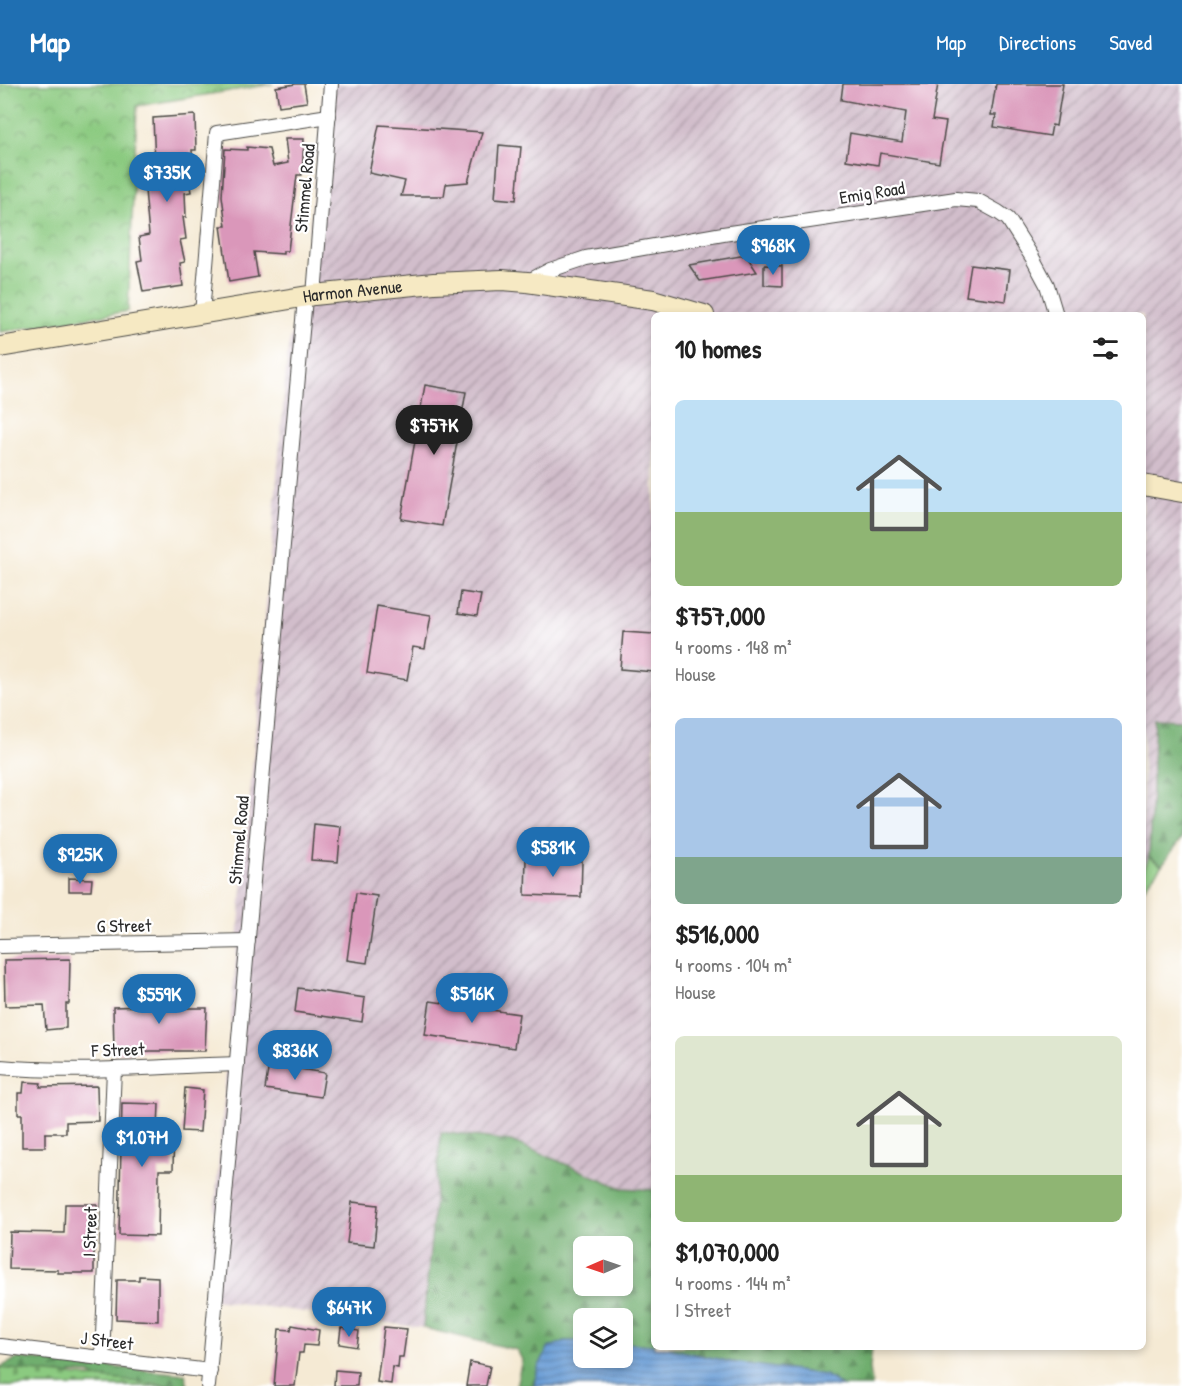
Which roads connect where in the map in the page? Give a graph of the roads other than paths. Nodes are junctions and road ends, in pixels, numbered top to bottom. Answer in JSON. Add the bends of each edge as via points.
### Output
{"nodes":[{"id":1,"x":332,"y":84,"type":"edge"},
{"id":2,"x":329,"y":116,"type":"junction"},
{"id":3,"x":528,"y":282,"type":"junction"},
{"id":4,"x":309,"y":296,"type":"junction"},
{"id":5,"x":695,"y":312,"type":"edge"},
{"id":6,"x":1055,"y":312,"type":"edge"},
{"id":7,"x":202,"y":314,"type":"junction"},
{"id":8,"x":0,"y":347,"type":"edge"},
{"id":9,"x":1146,"y":484,"type":"edge"},
{"id":10,"x":1182,"y":492,"type":"edge"},
{"id":11,"x":248,"y":941,"type":"junction"},
{"id":12,"x":0,"y":946,"type":"edge"},
{"id":13,"x":237,"y":1064,"type":"junction"},
{"id":14,"x":0,"y":1067,"type":"edge"},
{"id":15,"x":114,"y":1070,"type":"junction"},
{"id":16,"x":0,"y":1346,"type":"edge"},
{"id":17,"x":102,"y":1359,"type":"junction"},
{"id":18,"x":210,"y":1371,"type":"junction"},
{"id":19,"x":208,"y":1386,"type":"edge"}],
"edges":[{"from":1,"to":2,"type":"street","name":"Stimmel Road"},
{"from":2,"to":4,"type":"street","name":"Stimmel Road"},
{"from":2,"to":7,"type":"street","via":[[217,133]]},
{"from":3,"to":4,"type":"main road","name":"Harmon Avenue","via":[[434,283]]},
{"from":3,"to":5,"type":"main road","name":"Harmon Avenue","via":[[653,300]]},
{"from":3,"to":6,"type":"street","name":"Emig Road","via":[[586,258],[956,199],[978,201],[1008,219],[1047,285]]},
{"from":4,"to":7,"type":"main road","name":"Harmon Avenue"},
{"from":4,"to":11,"type":"street","name":"Stimmel Road"},
{"from":7,"to":8,"type":"main road","name":"Harmon Avenue"},
{"from":9,"to":10,"type":"main road"},
{"from":11,"to":12,"type":"street","name":"G Street"},
{"from":11,"to":13,"type":"street","name":"Stimmel Road"},
{"from":13,"to":15,"type":"street","name":"F Street"},
{"from":13,"to":18,"type":"street","name":"Stimmel Road"},
{"from":14,"to":15,"type":"street","name":"F Street"},
{"from":15,"to":17,"type":"street","name":"I Street"},
{"from":16,"to":17,"type":"street","name":"J Street"},
{"from":17,"to":18,"type":"street","name":"J Street"},
{"from":18,"to":19,"type":"street","name":"Stimmel Road"}]}
